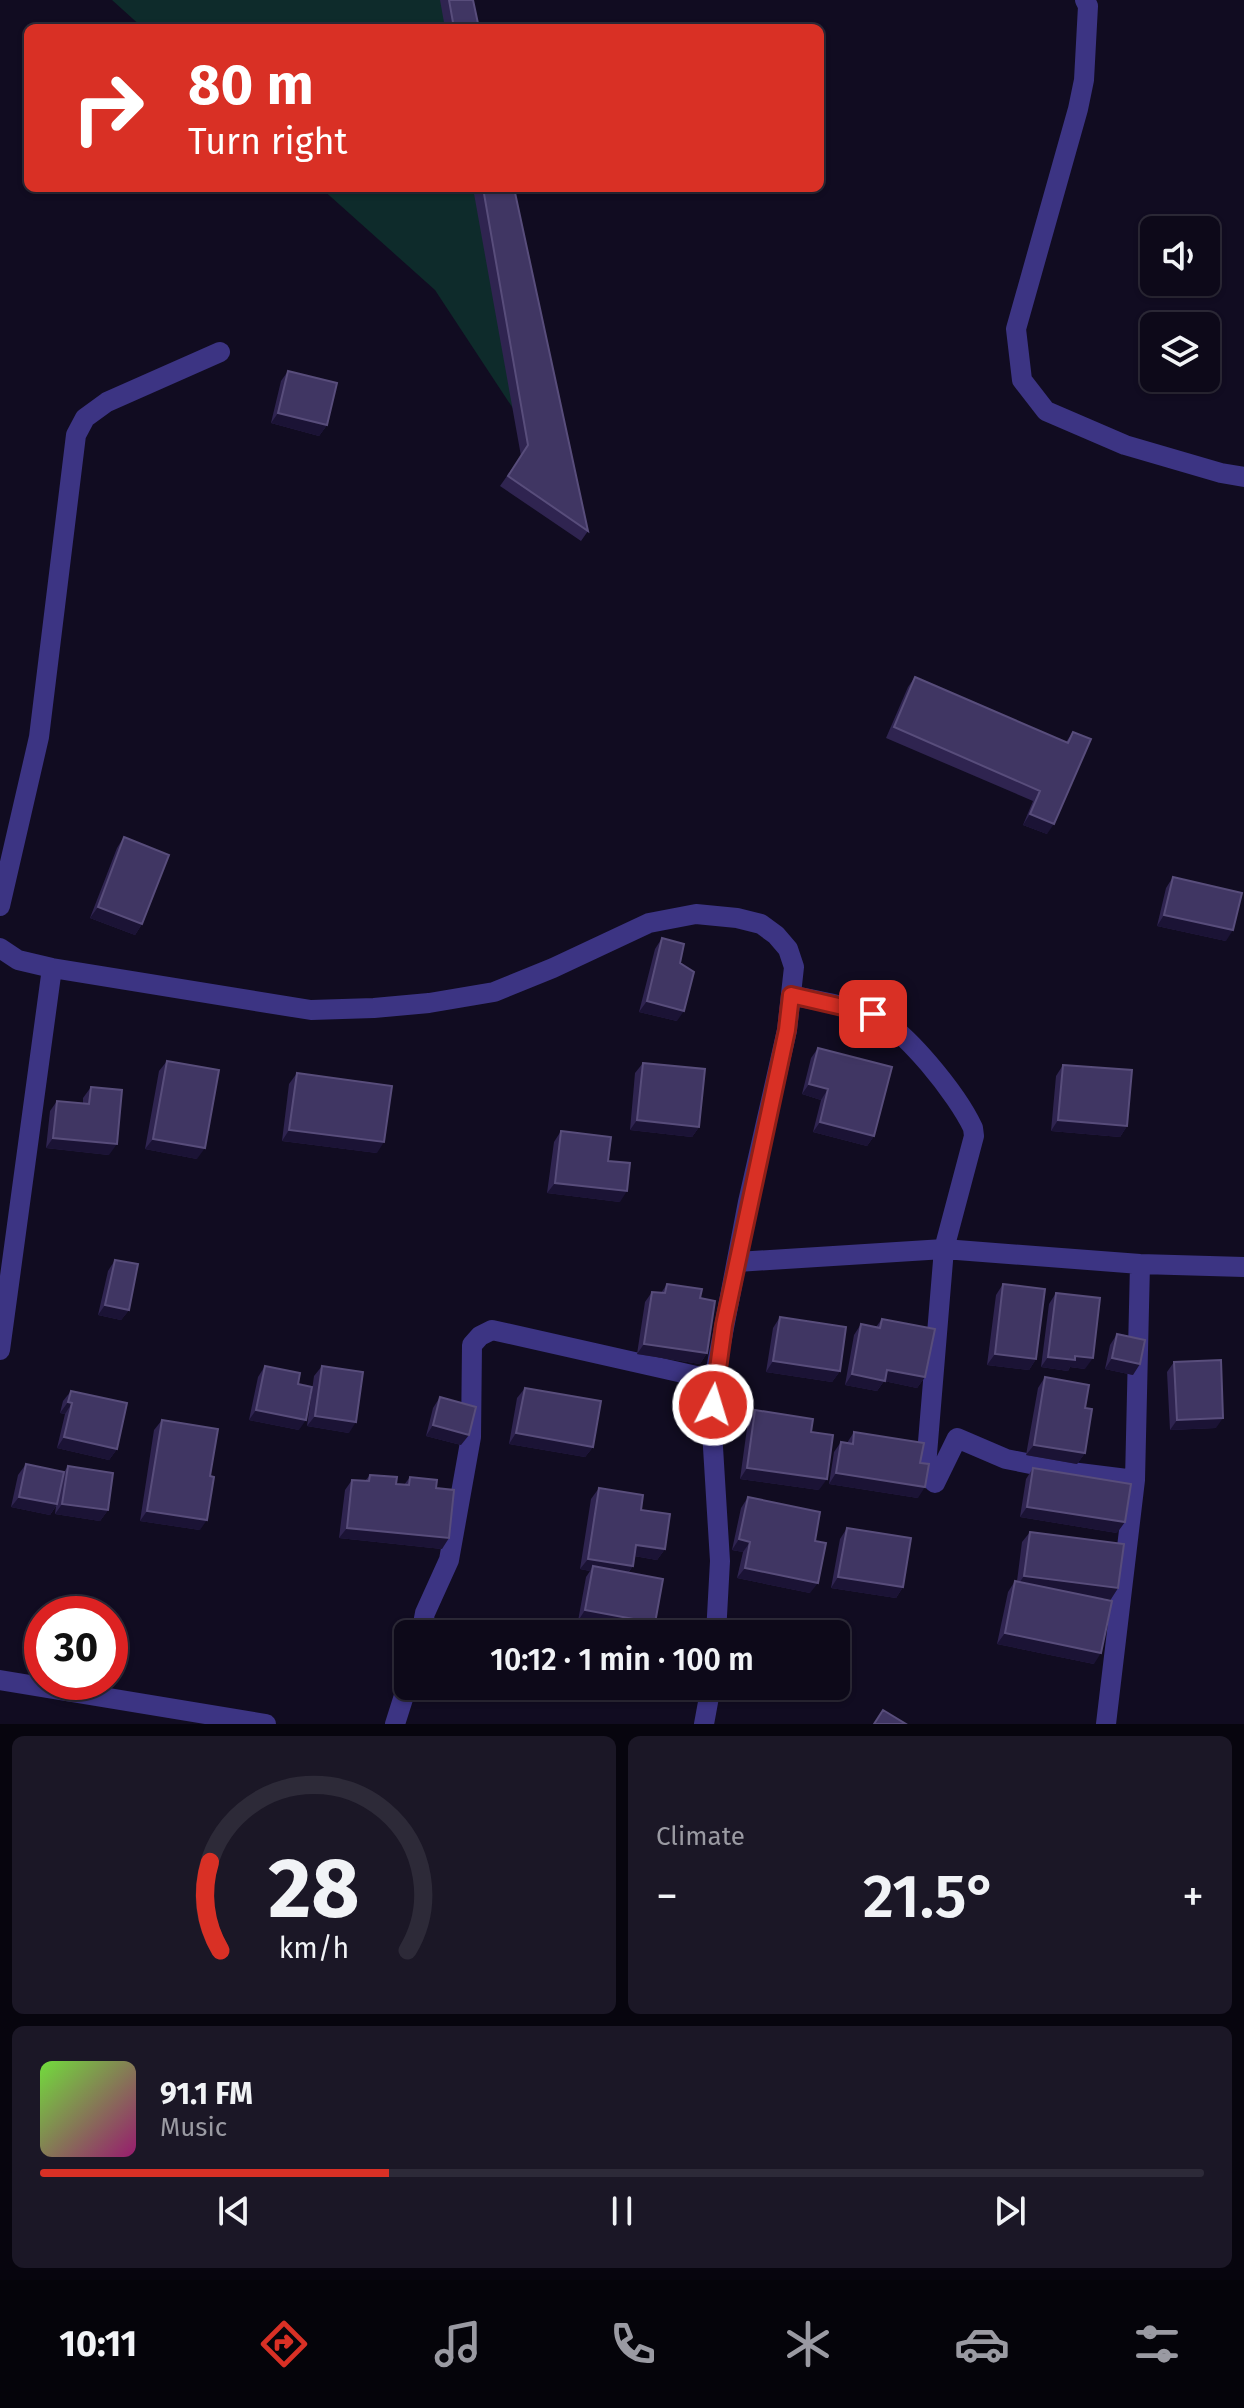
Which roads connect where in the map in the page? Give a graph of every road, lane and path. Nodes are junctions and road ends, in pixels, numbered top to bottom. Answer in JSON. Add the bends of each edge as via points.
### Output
{"nodes":[{"id":1,"x":1085,"y":0,"type":"edge"},
{"id":2,"x":220,"y":352,"type":"dead end"},
{"id":3,"x":1244,"y":477,"type":"edge"},
{"id":4,"x":0,"y":906,"type":"edge"},
{"id":5,"x":0,"y":948,"type":"edge"},
{"id":6,"x":52,"y":968,"type":"junction"},
{"id":7,"x":791,"y":995,"type":"junction"},
{"id":8,"x":944,"y":1249,"type":"junction"},
{"id":9,"x":737,"y":1262,"type":"junction"},
{"id":10,"x":1140,"y":1264,"type":"junction"},
{"id":11,"x":1244,"y":1267,"type":"edge"},
{"id":12,"x":0,"y":1350,"type":"edge"},
{"id":13,"x":714,"y":1380,"type":"junction"},
{"id":14,"x":1135,"y":1480,"type":"junction"},
{"id":15,"x":424,"y":1620,"type":"edge"},
{"id":16,"x":717,"y":1620,"type":"edge"},
{"id":17,"x":0,"y":1680,"type":"edge"},
{"id":18,"x":403,"y":1700,"type":"edge"},
{"id":19,"x":708,"y":1700,"type":"edge"},
{"id":20,"x":266,"y":1724,"type":"edge"},
{"id":21,"x":395,"y":1724,"type":"edge"},
{"id":22,"x":704,"y":1724,"type":"edge"},
{"id":23,"x":1106,"y":1724,"type":"edge"}],
"edges":[{"from":1,"to":3,"type":"street","via":[[1084,80],[1016,329],[1022,380],[1046,411],[1112,440]]},
{"from":2,"to":4,"type":"street","via":[[107,402],[85,418],[76,435],[39,737]]},
{"from":5,"to":6,"type":"street","via":[[18,960]]},
{"from":6,"to":7,"type":"street","via":[[311,1010],[374,1008],[494,992],[649,923],[696,914],[761,924],[776,935],[794,967]]},
{"from":6,"to":12,"type":"street"},
{"from":7,"to":8,"type":"street","via":[[873,1014],[897,1031],[968,1116],[974,1136]]},
{"from":7,"to":9,"type":"street"},
{"from":8,"to":9,"type":"street"},
{"from":8,"to":10,"type":"street"},
{"from":8,"to":14,"type":"street","via":[[929,1477],[935,1483],[957,1438],[1006,1459]]},
{"from":9,"to":13,"type":"street"},
{"from":10,"to":11,"type":"street"},
{"from":10,"to":14,"type":"street"},
{"from":13,"to":15,"type":"street","via":[[492,1330],[480,1336],[472,1345],[471,1437],[449,1560]]},
{"from":13,"to":16,"type":"street"},
{"from":14,"to":23,"type":"street"},
{"from":17,"to":20,"type":"street"},
{"from":18,"to":21,"type":"street"},
{"from":19,"to":22,"type":"street"}]}
